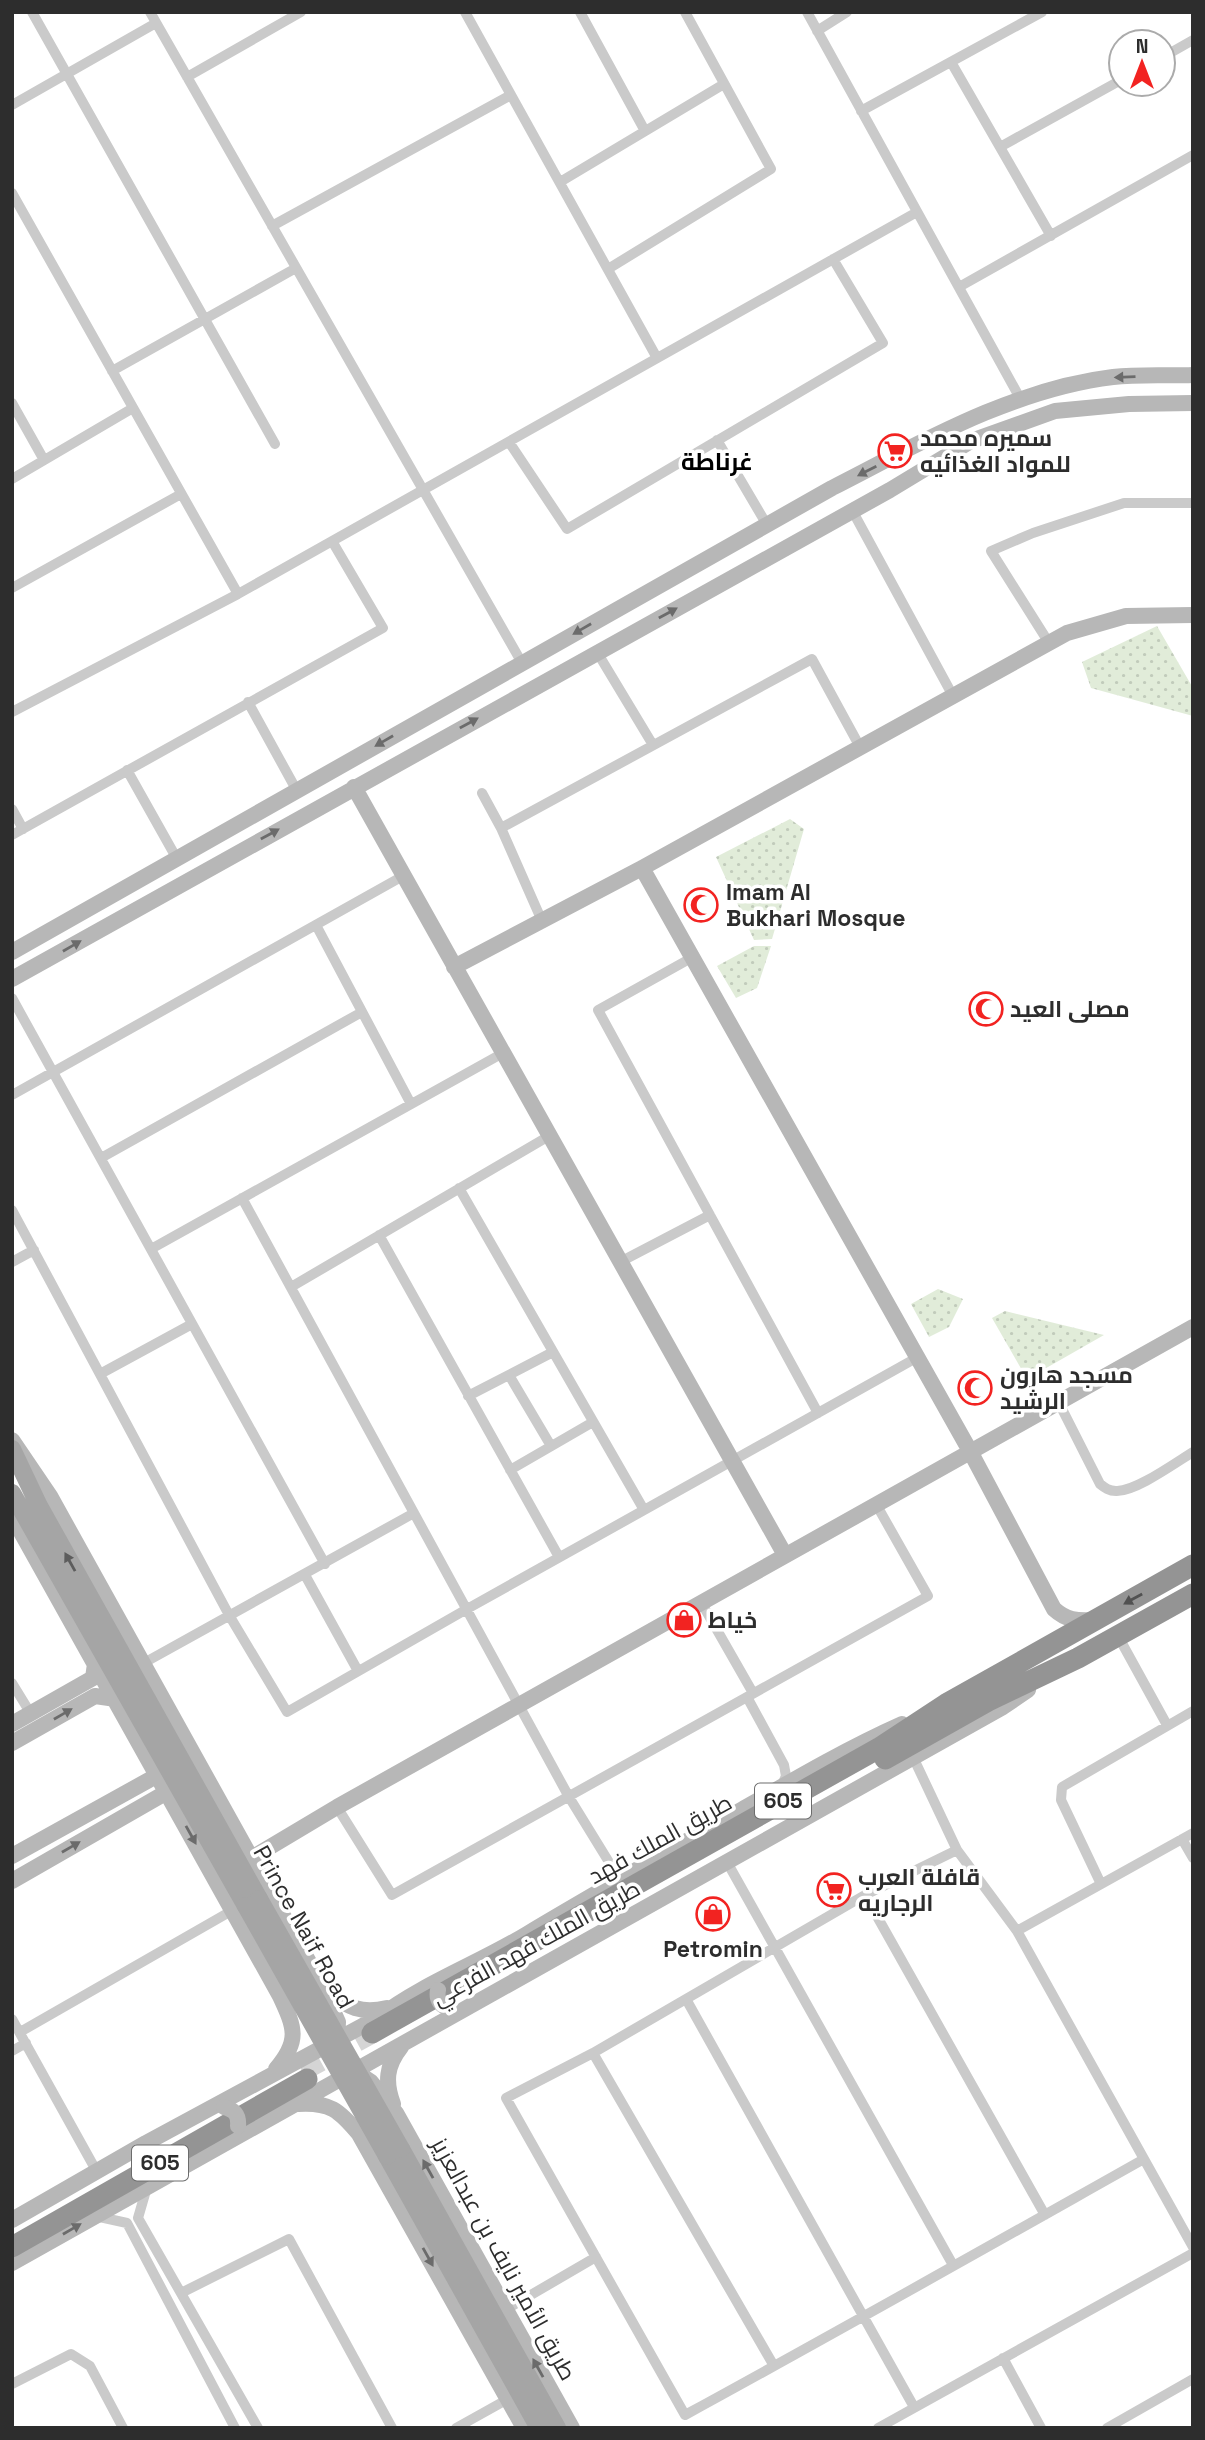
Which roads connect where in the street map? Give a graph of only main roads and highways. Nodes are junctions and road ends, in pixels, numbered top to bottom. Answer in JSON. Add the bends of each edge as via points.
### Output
{"nodes":[{"id":1,"x":12,"y":1449,"type":"edge"},
{"id":2,"x":12,"y":1493,"type":"edge"},
{"id":3,"x":1193,"y":1565,"type":"edge"},
{"id":4,"x":1193,"y":1594,"type":"edge"},
{"id":5,"x":246,"y":1905,"type":"junction"},
{"id":6,"x":394,"y":2152,"type":"junction"},
{"id":7,"x":12,"y":2235,"type":"edge"},
{"id":8,"x":12,"y":2247,"type":"edge"},
{"id":9,"x":539,"y":2428,"type":"edge"},
{"id":10,"x":557,"y":2428,"type":"edge"}],
"edges":[{"from":5,"to":1,"type":"main road","name":"Prince Naif Road","one_way":true},
{"from":2,"to":5,"type":"main road","name":"Prince Naif Road"},
{"from":3,"to":4,"type":"highway","name":"طريق الملك فهد","number":"605","one_way":true,"via":[[370,2041],[988,1701],[1078,1658]]},
{"from":5,"to":6,"type":"main road","name":"Prince Naif Road","bridge":true},
{"from":6,"to":9,"type":"main road","name":"Prince Naif Road"},
{"from":6,"to":10,"type":"main road","name":"Prince Naif Road"},
{"from":7,"to":8,"type":"highway","number":"605","via":[[308,2074]]}]}
